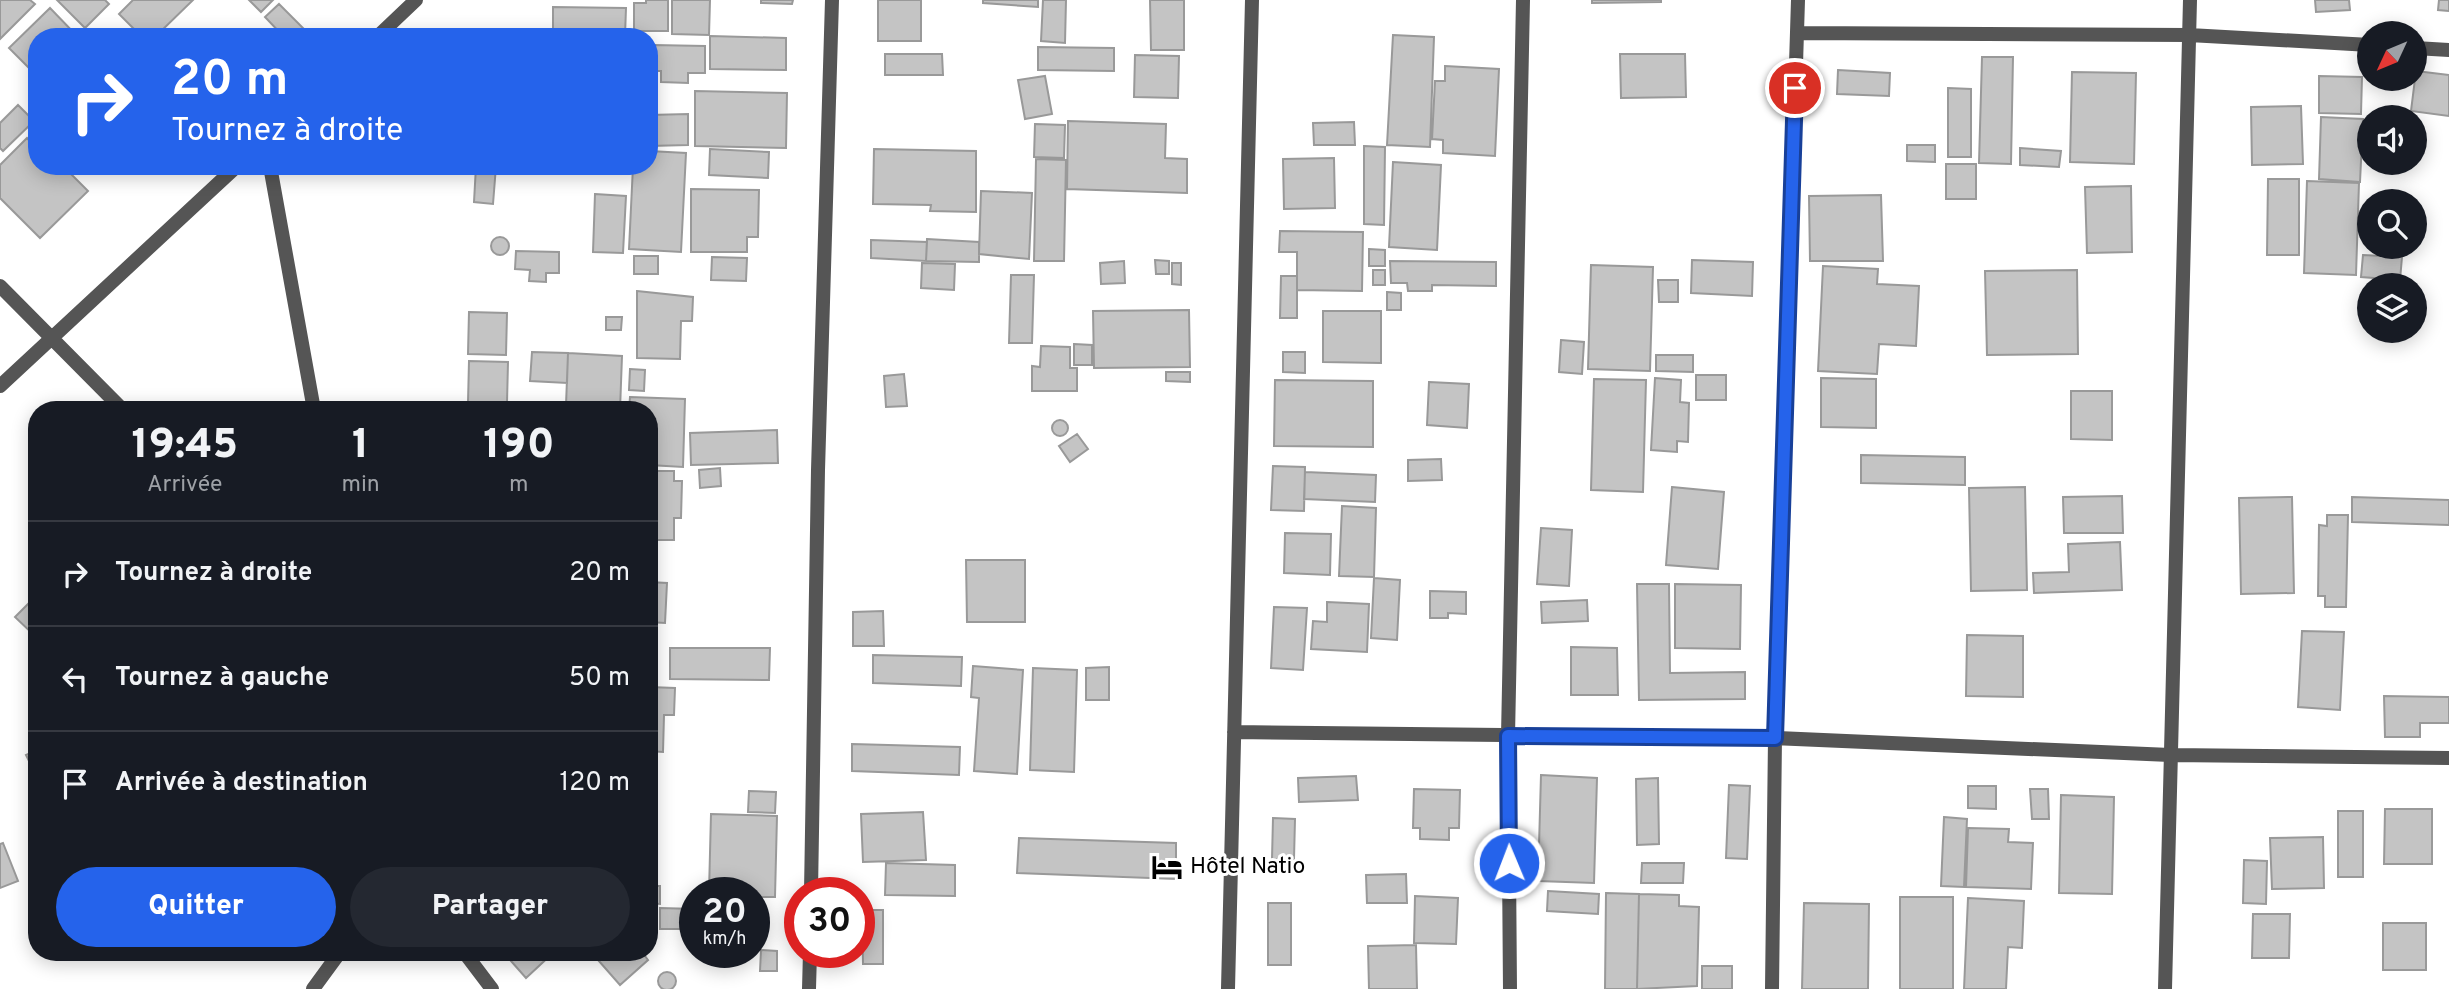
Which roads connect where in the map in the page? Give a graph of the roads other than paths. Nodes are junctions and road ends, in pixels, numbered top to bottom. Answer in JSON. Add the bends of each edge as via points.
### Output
{"nodes":[{"id":1,"x":416,"y":0,"type":"edge"},
{"id":2,"x":832,"y":0,"type":"edge"},
{"id":3,"x":1252,"y":0,"type":"edge"},
{"id":4,"x":1524,"y":0,"type":"edge"},
{"id":5,"x":1798,"y":0,"type":"edge"},
{"id":6,"x":2190,"y":0,"type":"edge"},
{"id":7,"x":386,"y":28,"type":"edge"},
{"id":8,"x":1797,"y":33,"type":"junction"},
{"id":9,"x":2189,"y":35,"type":"junction"},
{"id":10,"x":2357,"y":44,"type":"edge"},
{"id":11,"x":2427,"y":49,"type":"edge"},
{"id":12,"x":2449,"y":50,"type":"edge"},
{"id":13,"x":227,"y":175,"type":"edge"},
{"id":14,"x":272,"y":175,"type":"edge"},
{"id":15,"x":0,"y":286,"type":"edge"},
{"id":16,"x":52,"y":337,"type":"junction"},
{"id":17,"x":0,"y":386,"type":"edge"},
{"id":18,"x":114,"y":401,"type":"edge"},
{"id":19,"x":312,"y":401,"type":"edge"},
{"id":20,"x":1234,"y":732,"type":"junction"},
{"id":21,"x":1508,"y":736,"type":"junction"},
{"id":22,"x":1775,"y":738,"type":"junction"},
{"id":23,"x":2170,"y":755,"type":"junction"},
{"id":24,"x":2449,"y":758,"type":"edge"},
{"id":25,"x":811,"y":877,"type":"edge"},
{"id":26,"x":333,"y":961,"type":"edge"},
{"id":27,"x":471,"y":961,"type":"edge"},
{"id":28,"x":810,"y":968,"type":"edge"},
{"id":29,"x":313,"y":989,"type":"edge"},
{"id":30,"x":492,"y":989,"type":"edge"},
{"id":31,"x":809,"y":989,"type":"edge"},
{"id":32,"x":1228,"y":989,"type":"edge"},
{"id":33,"x":1510,"y":989,"type":"edge"},
{"id":34,"x":1772,"y":989,"type":"edge"},
{"id":35,"x":2165,"y":989,"type":"edge"}],
"edges":[{"from":1,"to":7,"type":"street"},
{"from":2,"to":25,"type":"street"},
{"from":3,"to":20,"type":"street"},
{"from":4,"to":21,"type":"street"},
{"from":5,"to":8,"type":"street"},
{"from":6,"to":9,"type":"street"},
{"from":8,"to":9,"type":"street"},
{"from":8,"to":22,"type":"street"},
{"from":9,"to":10,"type":"street"},
{"from":9,"to":23,"type":"street"},
{"from":11,"to":12,"type":"street"},
{"from":13,"to":16,"type":"street"},
{"from":14,"to":19,"type":"street"},
{"from":15,"to":16,"type":"street"},
{"from":16,"to":17,"type":"street"},
{"from":16,"to":18,"type":"street"},
{"from":20,"to":21,"type":"street"},
{"from":20,"to":32,"type":"street"},
{"from":21,"to":22,"type":"street"},
{"from":21,"to":33,"type":"street"},
{"from":22,"to":23,"type":"street"},
{"from":22,"to":34,"type":"street"},
{"from":23,"to":24,"type":"street"},
{"from":23,"to":35,"type":"street"},
{"from":26,"to":29,"type":"street"},
{"from":27,"to":30,"type":"street"},
{"from":28,"to":31,"type":"street"}]}
